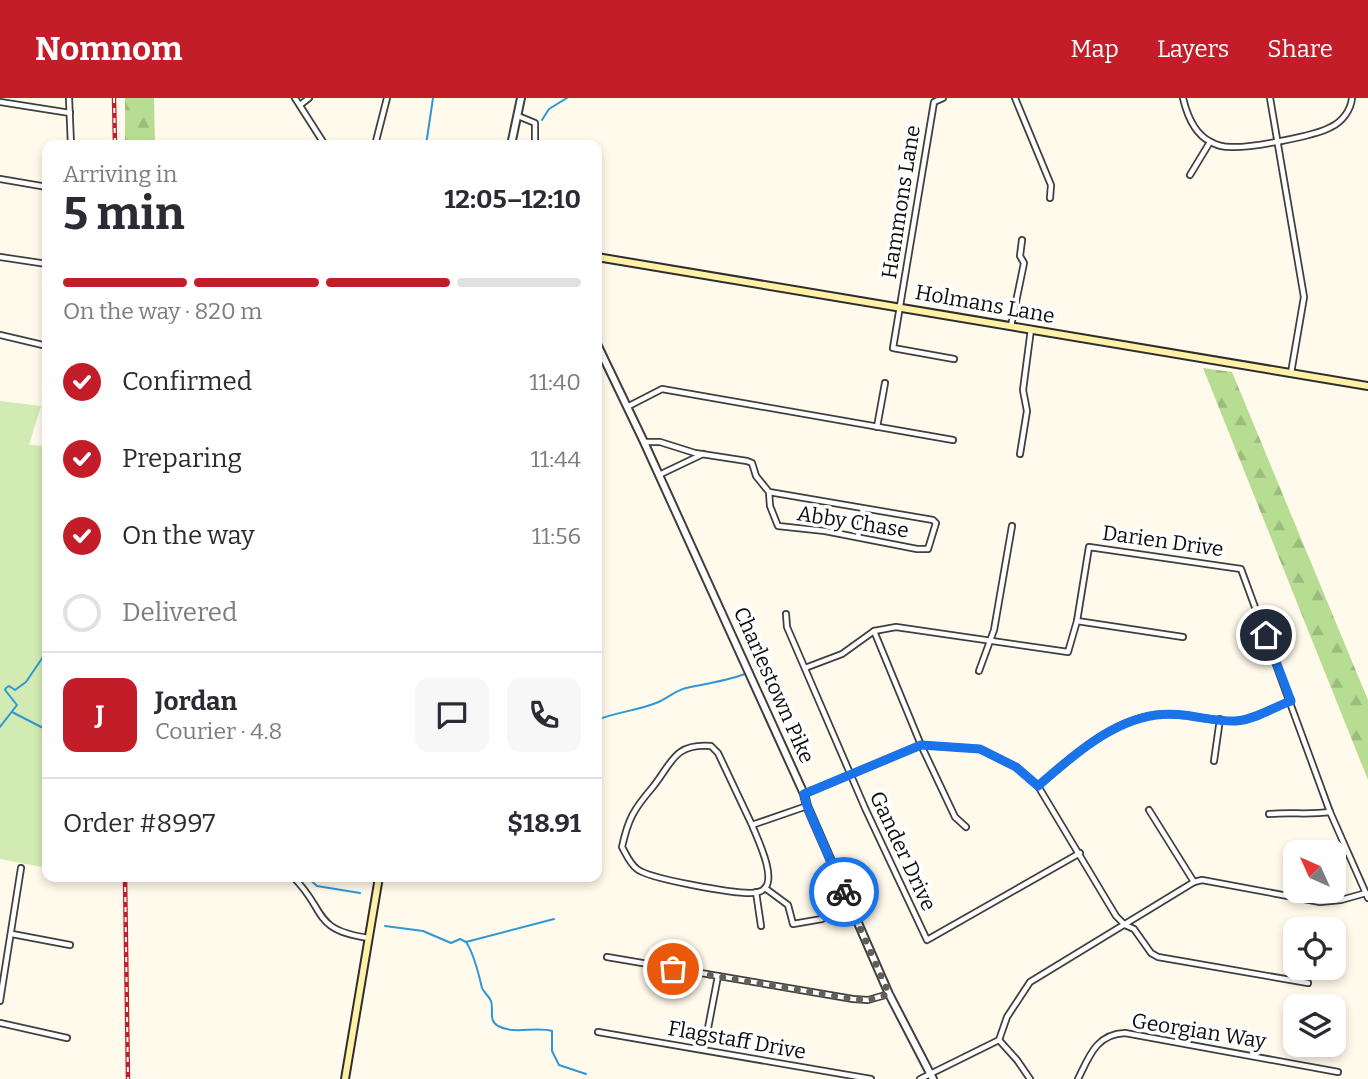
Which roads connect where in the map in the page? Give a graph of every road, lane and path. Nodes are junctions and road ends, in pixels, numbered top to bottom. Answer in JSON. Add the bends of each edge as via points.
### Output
{"nodes":[{"id":1,"x":69,"y":98,"type":"edge"},
{"id":2,"x":295,"y":98,"type":"edge"},
{"id":3,"x":309,"y":98,"type":"edge"},
{"id":4,"x":387,"y":98,"type":"edge"},
{"id":5,"x":521,"y":98,"type":"edge"},
{"id":6,"x":943,"y":98,"type":"edge"},
{"id":7,"x":1015,"y":98,"type":"edge"},
{"id":8,"x":1183,"y":98,"type":"edge"},
{"id":9,"x":1270,"y":98,"type":"edge"},
{"id":10,"x":1352,"y":98,"type":"edge"},
{"id":11,"x":0,"y":102,"type":"edge"},
{"id":12,"x":300,"y":104,"type":"junction"},
{"id":13,"x":70,"y":113,"type":"junction"},
{"id":14,"x":518,"y":116,"type":"junction"},
{"id":15,"x":71,"y":140,"type":"edge"},
{"id":16,"x":322,"y":140,"type":"edge"},
{"id":17,"x":375,"y":140,"type":"edge"},
{"id":18,"x":512,"y":140,"type":"edge"},
{"id":19,"x":535,"y":140,"type":"edge"},
{"id":20,"x":1278,"y":140,"type":"junction"},
{"id":21,"x":1210,"y":142,"type":"junction"},
{"id":22,"x":1191,"y":175,"type":"dead end"},
{"id":23,"x":0,"y":179,"type":"edge"},
{"id":24,"x":42,"y":186,"type":"edge"},
{"id":25,"x":1050,"y":198,"type":"dead end"},
{"id":26,"x":1022,"y":240,"type":"dead end"},
{"id":27,"x":0,"y":257,"type":"edge"},
{"id":28,"x":602,"y":258,"type":"edge"},
{"id":29,"x":42,"y":263,"type":"edge"},
{"id":30,"x":900,"y":307,"type":"junction"},
{"id":31,"x":1011,"y":326,"type":"junction"},
{"id":32,"x":1031,"y":330,"type":"junction"},
{"id":33,"x":0,"y":335,"type":"edge"},
{"id":34,"x":42,"y":345,"type":"edge"},
{"id":35,"x":602,"y":354,"type":"edge"},
{"id":36,"x":954,"y":359,"type":"dead end"},
{"id":37,"x":1291,"y":373,"type":"junction"},
{"id":38,"x":885,"y":383,"type":"dead end"},
{"id":39,"x":1368,"y":386,"type":"edge"},
{"id":40,"x":627,"y":407,"type":"junction"},
{"id":41,"x":877,"y":427,"type":"junction"},
{"id":42,"x":953,"y":440,"type":"dead end"},
{"id":43,"x":644,"y":442,"type":"junction"},
{"id":44,"x":703,"y":454,"type":"junction"},
{"id":45,"x":1020,"y":454,"type":"dead end"},
{"id":46,"x":659,"y":475,"type":"junction"},
{"id":47,"x":769,"y":492,"type":"junction"},
{"id":48,"x":863,"y":509,"type":"junction"},
{"id":49,"x":1012,"y":526,"type":"dead end"},
{"id":50,"x":858,"y":537,"type":"junction"},
{"id":51,"x":786,"y":614,"type":"dead end"},
{"id":52,"x":1077,"y":621,"type":"junction"},
{"id":53,"x":874,"y":631,"type":"junction"},
{"id":54,"x":1184,"y":637,"type":"dead end"},
{"id":55,"x":988,"y":641,"type":"junction"},
{"id":56,"x":804,"y":668,"type":"junction"},
{"id":57,"x":979,"y":671,"type":"dead end"},
{"id":58,"x":1291,"y":701,"type":"junction"},
{"id":59,"x":1220,"y":719,"type":"junction"},
{"id":60,"x":921,"y":745,"type":"junction"},
{"id":61,"x":1214,"y":761,"type":"dead end"},
{"id":62,"x":851,"y":775,"type":"junction"},
{"id":63,"x":1038,"y":786,"type":"junction"},
{"id":64,"x":804,"y":794,"type":"junction"},
{"id":65,"x":807,"y":806,"type":"junction"},
{"id":66,"x":1149,"y":810,"type":"dead end"},
{"id":67,"x":1330,"y":812,"type":"junction"},
{"id":68,"x":1269,"y":814,"type":"dead end"},
{"id":69,"x":752,"y":825,"type":"junction"},
{"id":70,"x":966,"y":827,"type":"dead end"},
{"id":71,"x":1080,"y":853,"type":"junction"},
{"id":72,"x":21,"y":868,"type":"dead end"},
{"id":73,"x":297,"y":882,"type":"edge"},
{"id":74,"x":378,"y":882,"type":"edge"},
{"id":75,"x":1194,"y":882,"type":"junction"},
{"id":76,"x":765,"y":888,"type":"junction"},
{"id":77,"x":756,"y":892,"type":"junction"},
{"id":78,"x":1367,"y":896,"type":"edge"},
{"id":79,"x":822,"y":919,"type":"dead end"},
{"id":80,"x":1125,"y":925,"type":"junction"},
{"id":81,"x":761,"y":926,"type":"dead end"},
{"id":82,"x":12,"y":934,"type":"junction"},
{"id":83,"x":369,"y":938,"type":"junction"},
{"id":84,"x":71,"y":945,"type":"dead end"},
{"id":85,"x":607,"y":957,"type":"dead end"},
{"id":86,"x":718,"y":976,"type":"junction"},
{"id":87,"x":1308,"y":983,"type":"dead end"},
{"id":88,"x":889,"y":994,"type":"junction"},
{"id":89,"x":0,"y":1001,"type":"edge"},
{"id":90,"x":0,"y":1023,"type":"edge"},
{"id":91,"x":598,"y":1032,"type":"dead end"},
{"id":92,"x":66,"y":1038,"type":"dead end"},
{"id":93,"x":999,"y":1040,"type":"junction"},
{"id":94,"x":704,"y":1049,"type":"junction"},
{"id":95,"x":1338,"y":1072,"type":"dead end"},
{"id":96,"x":932,"y":1076,"type":"edge"},
{"id":97,"x":345,"y":1079,"type":"edge"},
{"id":98,"x":872,"y":1079,"type":"edge"},
{"id":99,"x":920,"y":1079,"type":"edge"},
{"id":100,"x":1030,"y":1079,"type":"edge"},
{"id":101,"x":1078,"y":1079,"type":"edge"}],
"edges":[{"from":1,"to":13,"type":"street"},
{"from":2,"to":12,"type":"street"},
{"from":3,"to":12,"type":"street"},
{"from":4,"to":17,"type":"street"},
{"from":5,"to":14,"type":"street"},
{"from":6,"to":30,"type":"street","name":"Hammons Lane","via":[[934,102]]},
{"from":7,"to":25,"type":"street","via":[[1051,185]]},
{"from":8,"to":21,"type":"street","via":[[1193,125]]},
{"from":9,"to":20,"type":"street"},
{"from":10,"to":20,"type":"street","via":[[1350,109],[1334,126]]},
{"from":11,"to":13,"type":"street"},
{"from":12,"to":16,"type":"street"},
{"from":13,"to":15,"type":"street"},
{"from":14,"to":18,"type":"street"},
{"from":14,"to":19,"type":"street","via":[[534,123]]},
{"from":20,"to":21,"type":"street","via":[[1233,148]]},
{"from":20,"to":37,"type":"street","via":[[1304,297]]},
{"from":21,"to":22,"type":"street"},
{"from":23,"to":24,"type":"street"},
{"from":26,"to":31,"type":"street","via":[[1024,262]]},
{"from":27,"to":29,"type":"street"},
{"from":28,"to":30,"type":"main road","name":"Holmans Lane"},
{"from":30,"to":31,"type":"main road","name":"Holmans Lane"},
{"from":30,"to":36,"type":"street","name":"Hammons Lane","via":[[893,348]]},
{"from":31,"to":32,"type":"main road","name":"Holmans Lane"},
{"from":32,"to":37,"type":"main road","name":"Holmans Lane"},
{"from":32,"to":45,"type":"street"},
{"from":33,"to":34,"type":"street"},
{"from":35,"to":40,"type":"street","name":"Charlestown Pike"},
{"from":37,"to":39,"type":"main road","name":"Holmans Lane"},
{"from":38,"to":41,"type":"street"},
{"from":40,"to":41,"type":"street","via":[[662,389]]},
{"from":40,"to":43,"type":"street","name":"Charlestown Pike"},
{"from":41,"to":42,"type":"street"},
{"from":43,"to":44,"type":"street","name":"Abby Chase"},
{"from":43,"to":46,"type":"street","name":"Charlestown Pike"},
{"from":44,"to":46,"type":"street"},
{"from":44,"to":47,"type":"street","name":"Abby Chase","via":[[752,463]]},
{"from":46,"to":64,"type":"street","name":"Charlestown Pike"},
{"from":47,"to":48,"type":"street","name":"Abby Chase"},
{"from":47,"to":50,"type":"street","name":"Abby Chase","via":[[778,526]]},
{"from":48,"to":50,"type":"street"},
{"from":48,"to":50,"type":"street","name":"Abby Chase","via":[[936,523],[928,549]]},
{"from":49,"to":55,"type":"street","via":[[994,630]]},
{"from":51,"to":56,"type":"street","name":"Gander Drive"},
{"from":52,"to":54,"type":"street"},
{"from":52,"to":55,"type":"street","name":"Darien Drive","via":[[1068,652]]},
{"from":52,"to":58,"type":"street","name":"Darien Drive","via":[[1089,547],[1241,569]]},
{"from":53,"to":55,"type":"street","via":[[896,627]]},
{"from":53,"to":56,"type":"street","via":[[842,654]]},
{"from":53,"to":60,"type":"street"},
{"from":55,"to":57,"type":"street"},
{"from":56,"to":62,"type":"street","name":"Gander Drive"},
{"from":58,"to":59,"type":"street","via":[[1250,718]]},
{"from":58,"to":67,"type":"street","name":"Darien Drive"},
{"from":59,"to":61,"type":"street"},
{"from":59,"to":63,"type":"street","via":[[1172,714],[1133,720],[1086,747]]},
{"from":60,"to":62,"type":"street"},
{"from":60,"to":63,"type":"street","via":[[980,749],[1016,767]]},
{"from":60,"to":70,"type":"street","via":[[955,817]]},
{"from":62,"to":64,"type":"street"},
{"from":62,"to":71,"type":"street","name":"Gander Drive","via":[[927,940]]},
{"from":63,"to":71,"type":"street"},
{"from":64,"to":65,"type":"street","name":"Charlestown Pike"},
{"from":65,"to":69,"type":"street"},
{"from":65,"to":88,"type":"street","name":"Charlestown Pike"},
{"from":66,"to":75,"type":"street"},
{"from":67,"to":68,"type":"street"},
{"from":67,"to":78,"type":"street","name":"Darien Drive"},
{"from":69,"to":76,"type":"street","via":[[766,861]]},
{"from":69,"to":77,"type":"street","via":[[718,753],[711,746],[688,747],[676,754],[629,817],[622,847],[637,870],[649,876]]},
{"from":71,"to":80,"type":"street"},
{"from":72,"to":82,"type":"street"},
{"from":73,"to":83,"type":"street","via":[[326,923]]},
{"from":74,"to":83,"type":"main road"},
{"from":75,"to":78,"type":"street","via":[[1320,902]]},
{"from":75,"to":80,"type":"street"},
{"from":76,"to":77,"type":"street"},
{"from":76,"to":79,"type":"street","via":[[788,905],[793,923]]},
{"from":77,"to":81,"type":"street"},
{"from":80,"to":87,"type":"street","via":[[1158,957]]},
{"from":80,"to":93,"type":"street","via":[[1030,982],[1007,1017]]},
{"from":82,"to":84,"type":"street"},
{"from":82,"to":89,"type":"street"},
{"from":83,"to":97,"type":"main road"},
{"from":85,"to":86,"type":"street"},
{"from":86,"to":88,"type":"street","via":[[853,999]]},
{"from":86,"to":94,"type":"street"},
{"from":88,"to":96,"type":"street","name":"Charlestown Pike"},
{"from":90,"to":92,"type":"street"},
{"from":91,"to":94,"type":"street","name":"Flagstaff Drive"},
{"from":93,"to":96,"type":"street"},
{"from":93,"to":100,"type":"street"},
{"from":94,"to":98,"type":"street","name":"Flagstaff Drive"},
{"from":95,"to":101,"type":"street","name":"Georgian Way","via":[[1125,1033],[1106,1036]]},
{"from":96,"to":99,"type":"street"}]}
